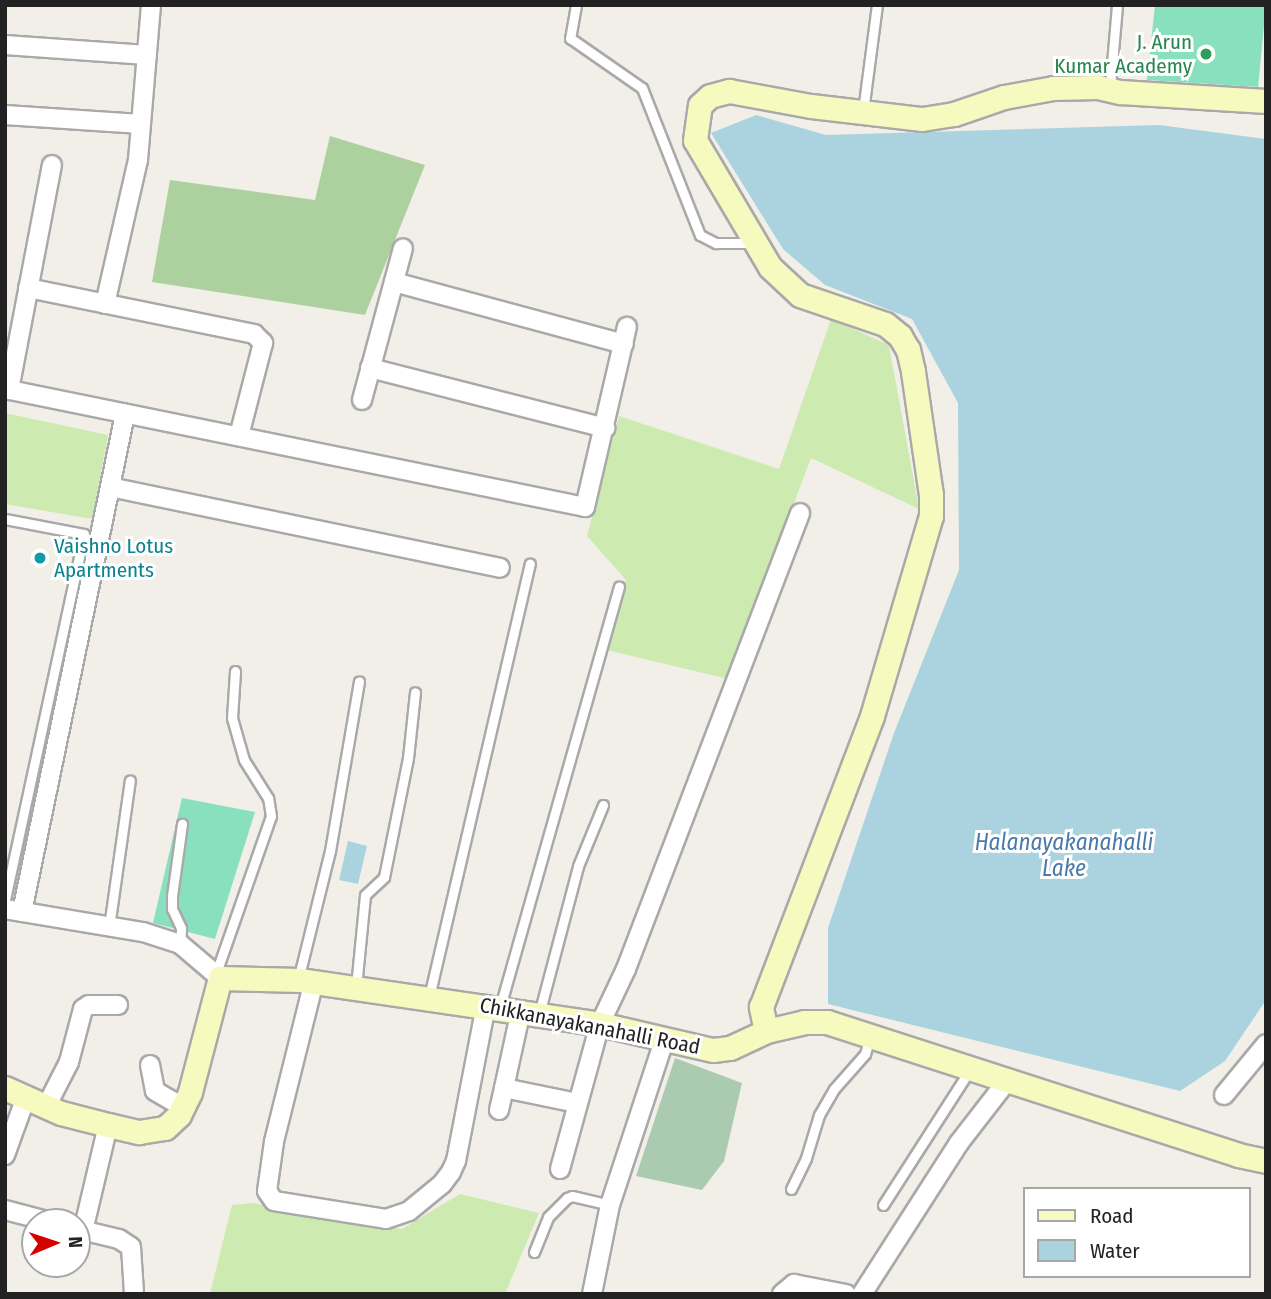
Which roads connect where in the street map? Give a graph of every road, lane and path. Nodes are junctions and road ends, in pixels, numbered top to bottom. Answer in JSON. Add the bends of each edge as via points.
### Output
{"nodes":[{"id":1,"x":151,"y":5,"type":"edge"},
{"id":2,"x":576,"y":5,"type":"edge"},
{"id":3,"x":877,"y":5,"type":"edge"},
{"id":4,"x":1117,"y":5,"type":"edge"},
{"id":5,"x":5,"y":45,"type":"edge"},
{"id":6,"x":147,"y":55,"type":"junction"},
{"id":7,"x":1109,"y":90,"type":"junction"},
{"id":8,"x":1266,"y":101,"type":"edge"},
{"id":9,"x":863,"y":112,"type":"junction"},
{"id":10,"x":5,"y":115,"type":"edge"},
{"id":11,"x":141,"y":124,"type":"junction"},
{"id":12,"x":52,"y":166,"type":"dead end"},
{"id":13,"x":755,"y":243,"type":"junction"},
{"id":14,"x":403,"y":248,"type":"dead end"},
{"id":15,"x":394,"y":282,"type":"junction"},
{"id":16,"x":28,"y":288,"type":"junction"},
{"id":17,"x":105,"y":304,"type":"junction"},
{"id":18,"x":370,"y":368,"type":"junction"},
{"id":19,"x":7,"y":390,"type":"edge"},
{"id":20,"x":362,"y":400,"type":"dead end"},
{"id":21,"x":125,"y":414,"type":"junction"},
{"id":22,"x":605,"y":428,"type":"junction"},
{"id":23,"x":239,"y":436,"type":"junction"},
{"id":24,"x":110,"y":487,"type":"junction"},
{"id":25,"x":800,"y":513,"type":"dead end"},
{"id":26,"x":5,"y":519,"type":"edge"},
{"id":27,"x":530,"y":564,"type":"dead end"},
{"id":28,"x":500,"y":568,"type":"dead end"},
{"id":29,"x":619,"y":587,"type":"dead end"},
{"id":30,"x":235,"y":671,"type":"dead end"},
{"id":31,"x":359,"y":681,"type":"dead end"},
{"id":32,"x":415,"y":692,"type":"dead end"},
{"id":33,"x":130,"y":780,"type":"dead end"},
{"id":34,"x":603,"y":805,"type":"dead end"},
{"id":35,"x":183,"y":824,"type":"dead end"},
{"id":36,"x":5,"y":899,"type":"edge"},
{"id":37,"x":14,"y":911,"type":"edge"},
{"id":38,"x":109,"y":927,"type":"junction"},
{"id":39,"x":180,"y":944,"type":"junction"},
{"id":40,"x":218,"y":975,"type":"junction"},
{"id":41,"x":306,"y":981,"type":"junction"},
{"id":42,"x":356,"y":987,"type":"junction"},
{"id":43,"x":429,"y":997,"type":"junction"},
{"id":44,"x":118,"y":1005,"type":"dead end"},
{"id":45,"x":512,"y":1009,"type":"junction"},
{"id":46,"x":600,"y":1024,"type":"junction"},
{"id":47,"x":766,"y":1031,"type":"junction"},
{"id":48,"x":870,"y":1035,"type":"junction"},
{"id":49,"x":664,"y":1041,"type":"junction"},
{"id":50,"x":1266,"y":1044,"type":"edge"},
{"id":51,"x":150,"y":1065,"type":"dead end"},
{"id":52,"x":971,"y":1066,"type":"junction"},
{"id":53,"x":1007,"y":1081,"type":"junction"},
{"id":54,"x":504,"y":1088,"type":"junction"},
{"id":55,"x":18,"y":1093,"type":"edge"},
{"id":56,"x":1224,"y":1095,"type":"dead end"},
{"id":57,"x":578,"y":1103,"type":"junction"},
{"id":58,"x":183,"y":1107,"type":"junction"},
{"id":59,"x":499,"y":1110,"type":"dead end"},
{"id":60,"x":108,"y":1125,"type":"junction"},
{"id":61,"x":5,"y":1156,"type":"edge"},
{"id":62,"x":1266,"y":1161,"type":"edge"},
{"id":63,"x":560,"y":1169,"type":"dead end"},
{"id":64,"x":791,"y":1189,"type":"dead end"},
{"id":65,"x":610,"y":1205,"type":"junction"},
{"id":66,"x":883,"y":1205,"type":"dead end"},
{"id":67,"x":86,"y":1208,"type":"edge"},
{"id":68,"x":91,"y":1233,"type":"edge"},
{"id":69,"x":534,"y":1252,"type":"dead end"},
{"id":70,"x":134,"y":1293,"type":"edge"},
{"id":71,"x":592,"y":1294,"type":"edge"},
{"id":72,"x":782,"y":1294,"type":"edge"},
{"id":73,"x":846,"y":1294,"type":"edge"},
{"id":74,"x":862,"y":1294,"type":"edge"}],
"edges":[{"from":1,"to":6,"type":"street"},
{"from":2,"to":13,"type":"lane","via":[[570,38],[642,88],[697,229],[716,243]]},
{"from":3,"to":9,"type":"lane"},
{"from":4,"to":7,"type":"lane"},
{"from":5,"to":6,"type":"street"},
{"from":6,"to":11,"type":"street"},
{"from":7,"to":8,"type":"street"},
{"from":7,"to":9,"type":"street","via":[[1053,88],[922,119]]},
{"from":9,"to":13,"type":"street","via":[[729,91],[710,96],[700,105],[695,140]]},
{"from":10,"to":11,"type":"street"},
{"from":11,"to":17,"type":"street","via":[[138,160]]},
{"from":12,"to":16,"type":"street"},
{"from":13,"to":47,"type":"street","via":[[770,267],[800,295],[885,324],[900,336],[913,371],[932,509],[872,716],[761,1007]]},
{"from":14,"to":15,"type":"street"},
{"from":15,"to":18,"type":"street"},
{"from":15,"to":22,"type":"street","via":[[626,336]]},
{"from":16,"to":17,"type":"street"},
{"from":16,"to":19,"type":"street"},
{"from":17,"to":23,"type":"street","via":[[261,339]]},
{"from":18,"to":20,"type":"street"},
{"from":18,"to":22,"type":"street"},
{"from":19,"to":21,"type":"street"},
{"from":21,"to":23,"type":"street"},
{"from":21,"to":24,"type":"street"},
{"from":22,"to":23,"type":"street","via":[[585,507]]},
{"from":24,"to":28,"type":"street"},
{"from":24,"to":37,"type":"street"},
{"from":25,"to":46,"type":"street","via":[[631,956]]},
{"from":26,"to":36,"type":"lane","via":[[84,534]]},
{"from":27,"to":43,"type":"lane"},
{"from":29,"to":45,"type":"lane"},
{"from":30,"to":40,"type":"lane","via":[[232,718],[244,760],[268,798],[271,816]]},
{"from":31,"to":41,"type":"lane"},
{"from":32,"to":42,"type":"lane","via":[[408,758],[384,877],[365,895]]},
{"from":33,"to":38,"type":"lane"},
{"from":34,"to":45,"type":"lane"},
{"from":35,"to":39,"type":"lane","via":[[172,896],[172,909],[181,928]]},
{"from":37,"to":38,"type":"street"},
{"from":38,"to":39,"type":"street"},
{"from":39,"to":40,"type":"street"},
{"from":40,"to":41,"type":"street","name":"Chikkanayakanahalli Road"},
{"from":40,"to":58,"type":"street"},
{"from":41,"to":42,"type":"street","name":"Chikkanayakanahalli Road"},
{"from":41,"to":45,"type":"street","via":[[267,1191],[274,1201],[386,1219],[409,1211],[451,1172]]},
{"from":42,"to":43,"type":"street","name":"Chikkanayakanahalli Road"},
{"from":43,"to":45,"type":"street","name":"Chikkanayakanahalli Road"},
{"from":44,"to":55,"type":"street","via":[[83,1009],[69,1062]]},
{"from":45,"to":46,"type":"street","name":"Chikkanayakanahalli Road"},
{"from":45,"to":54,"type":"street"},
{"from":46,"to":49,"type":"street","name":"Chikkanayakanahalli Road"},
{"from":46,"to":57,"type":"street"},
{"from":47,"to":48,"type":"street","name":"Chikkanayakanahalli Road","via":[[827,1022]]},
{"from":47,"to":49,"type":"street","name":"Chikkanayakanahalli Road","via":[[730,1048],[713,1050]]},
{"from":48,"to":52,"type":"street","name":"Chikkanayakanahalli Road"},
{"from":48,"to":64,"type":"lane","via":[[865,1054],[834,1089],[819,1115]]},
{"from":49,"to":65,"type":"street"},
{"from":50,"to":56,"type":"street"},
{"from":51,"to":58,"type":"street","via":[[155,1091]]},
{"from":52,"to":53,"type":"street","name":"Chikkanayakanahalli Road"},
{"from":52,"to":66,"type":"lane"},
{"from":53,"to":62,"type":"street","name":"Chikkanayakanahalli Road"},
{"from":53,"to":74,"type":"street","via":[[959,1143]]},
{"from":54,"to":57,"type":"street"},
{"from":54,"to":59,"type":"street"},
{"from":55,"to":60,"type":"street"},
{"from":55,"to":61,"type":"street"},
{"from":57,"to":63,"type":"street"},
{"from":58,"to":60,"type":"street","via":[[165,1128],[139,1132]]},
{"from":60,"to":67,"type":"street"},
{"from":65,"to":69,"type":"lane","via":[[567,1198],[548,1217]]},
{"from":65,"to":71,"type":"street"},
{"from":68,"to":70,"type":"street","via":[[131,1247]]},
{"from":72,"to":73,"type":"street","via":[[794,1284]]}]}
